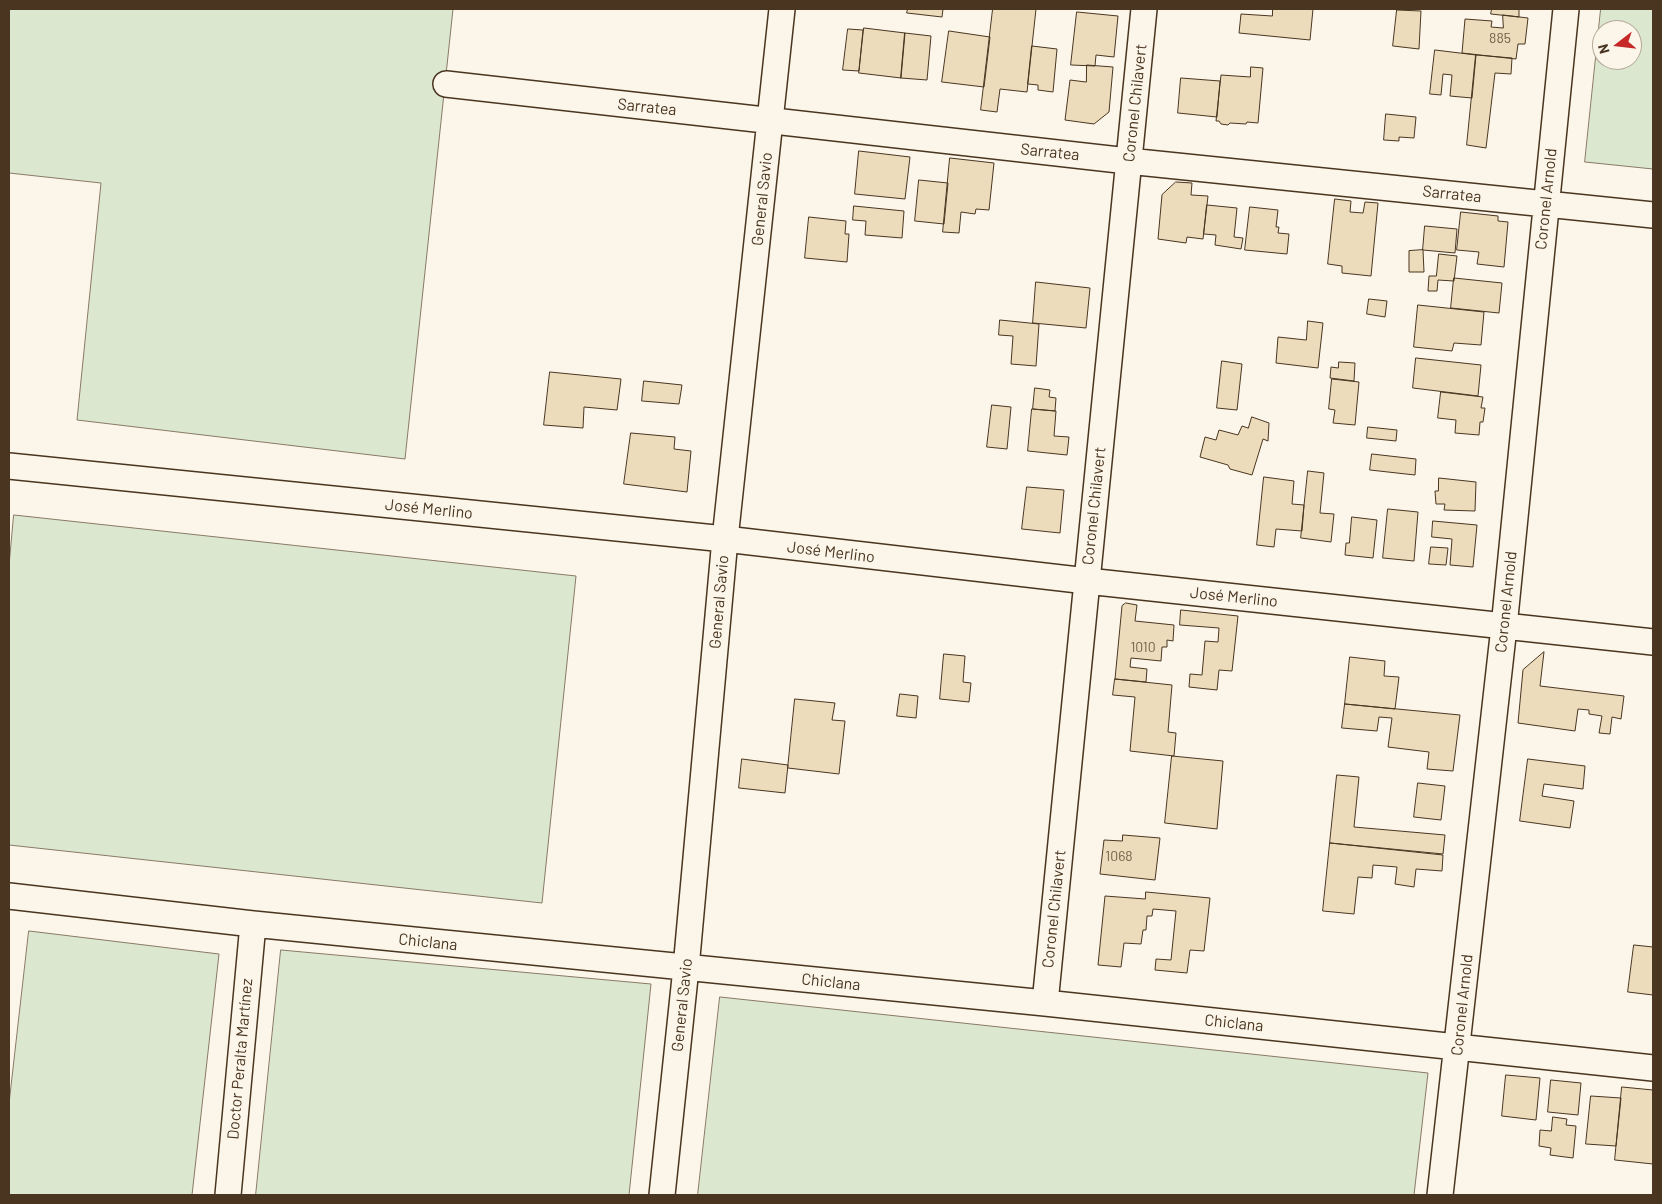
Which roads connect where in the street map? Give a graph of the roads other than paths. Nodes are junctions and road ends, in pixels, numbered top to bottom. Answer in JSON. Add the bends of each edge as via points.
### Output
{"nodes":[{"id":1,"x":782,"y":9,"type":"edge"},
{"id":2,"x":1144,"y":9,"type":"edge"},
{"id":3,"x":1566,"y":9,"type":"edge"},
{"id":4,"x":446,"y":84,"type":"dead end"},
{"id":5,"x":771,"y":121,"type":"junction"},
{"id":6,"x":1128,"y":161,"type":"junction"},
{"id":7,"x":1546,"y":204,"type":"junction"},
{"id":8,"x":1653,"y":215,"type":"edge"},
{"id":9,"x":9,"y":466,"type":"edge"},
{"id":10,"x":725,"y":539,"type":"junction"},
{"id":11,"x":1086,"y":581,"type":"junction"},
{"id":12,"x":1504,"y":627,"type":"junction"},
{"id":13,"x":1653,"y":642,"type":"edge"},
{"id":14,"x":9,"y":896,"type":"edge"},
{"id":15,"x":253,"y":924,"type":"junction"},
{"id":16,"x":686,"y":968,"type":"junction"},
{"id":17,"x":1044,"y":1003,"type":"junction"},
{"id":18,"x":1457,"y":1046,"type":"junction"},
{"id":19,"x":1653,"y":1068,"type":"edge"},
{"id":20,"x":228,"y":1195,"type":"edge"},
{"id":21,"x":662,"y":1195,"type":"edge"},
{"id":22,"x":1440,"y":1195,"type":"edge"}],
"edges":[{"from":1,"to":5,"type":"street","name":"General Savio"},
{"from":2,"to":6,"type":"street","name":"Coronel Chilavert"},
{"from":3,"to":7,"type":"street","name":"Coronel Arnold"},
{"from":4,"to":5,"type":"street","name":"Sarratea"},
{"from":5,"to":6,"type":"street","name":"Sarratea"},
{"from":5,"to":10,"type":"street","name":"General Savio"},
{"from":6,"to":7,"type":"street","name":"Sarratea"},
{"from":6,"to":11,"type":"street","name":"Coronel Chilavert"},
{"from":7,"to":8,"type":"street","name":"Sarratea"},
{"from":7,"to":12,"type":"street","name":"Coronel Arnold"},
{"from":9,"to":10,"type":"street","name":"José Merlino"},
{"from":10,"to":11,"type":"street","name":"José Merlino"},
{"from":10,"to":16,"type":"street","name":"General Savio"},
{"from":11,"to":12,"type":"street","name":"José Merlino"},
{"from":11,"to":17,"type":"street","name":"Coronel Chilavert"},
{"from":12,"to":13,"type":"street","name":"José Merlino"},
{"from":12,"to":18,"type":"street","name":"Coronel Arnold"},
{"from":14,"to":15,"type":"street","name":"Chiclana"},
{"from":15,"to":16,"type":"street","name":"Chiclana"},
{"from":15,"to":20,"type":"street","name":"Doctor Peralta Martínez"},
{"from":16,"to":17,"type":"street","name":"Chiclana"},
{"from":16,"to":21,"type":"street","name":"General Savio"},
{"from":17,"to":18,"type":"street","name":"Chiclana"},
{"from":18,"to":19,"type":"street","name":"Chiclana"},
{"from":18,"to":22,"type":"street","name":"Coronel Arnold"}]}
